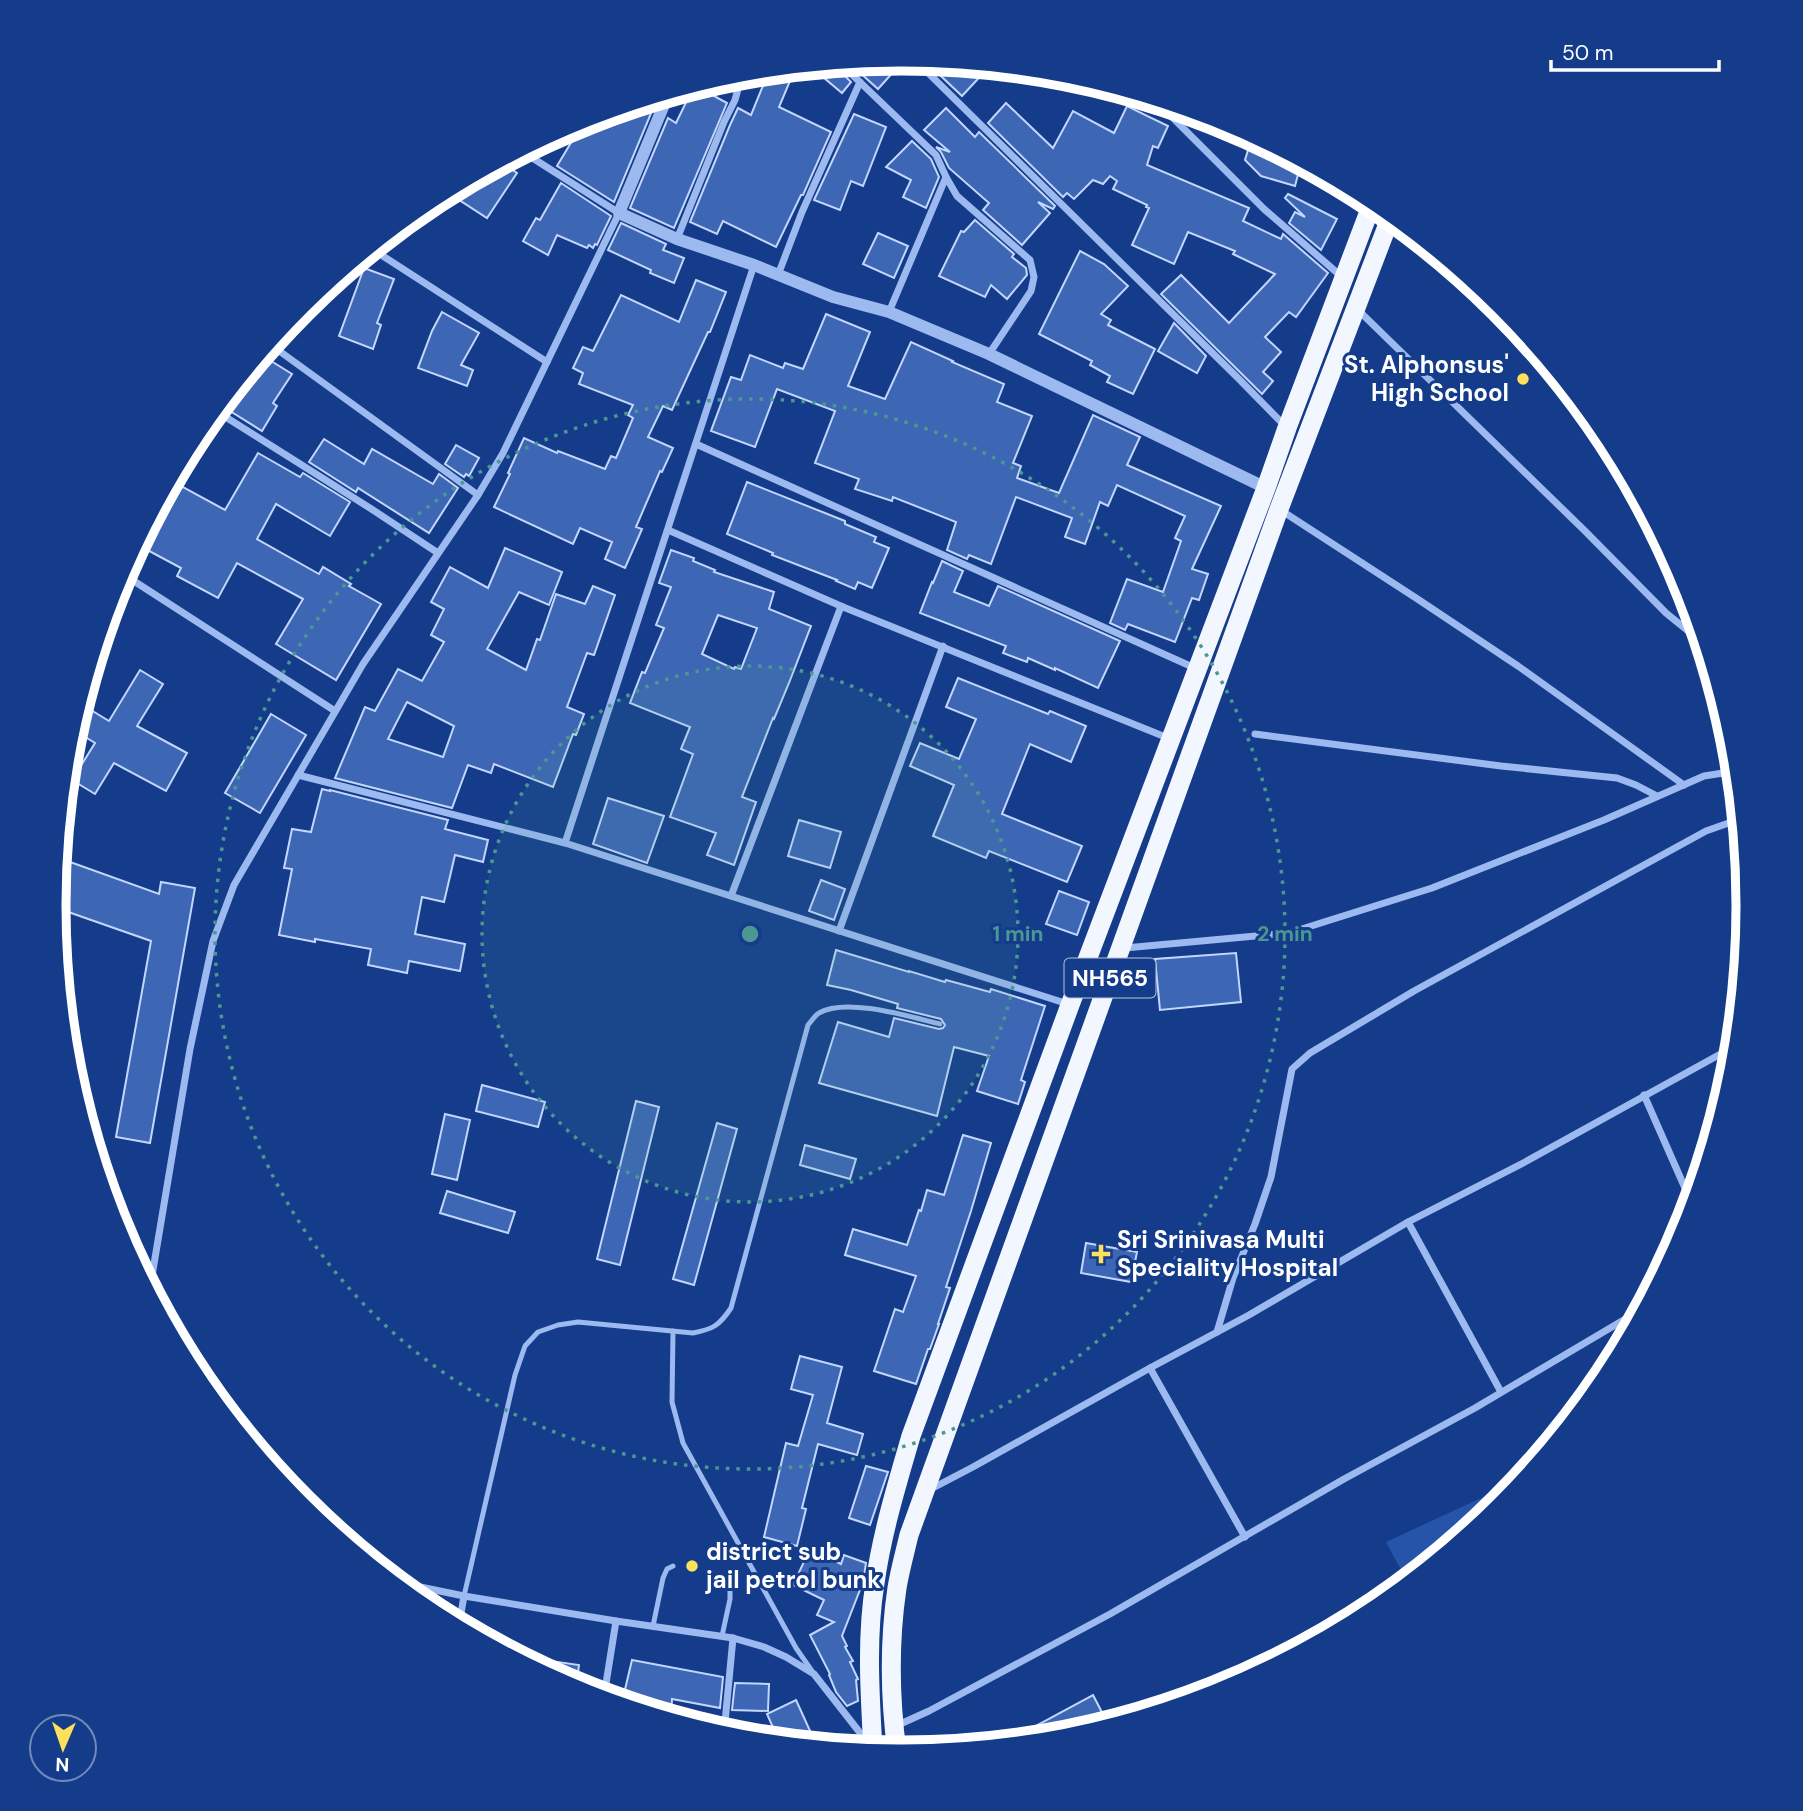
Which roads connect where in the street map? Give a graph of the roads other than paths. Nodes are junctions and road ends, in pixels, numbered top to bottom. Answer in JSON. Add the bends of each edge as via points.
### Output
{"nodes":[{"id":1,"x":926,"y":71,"type":"edge"},
{"id":2,"x":849,"y":72,"type":"edge"},
{"id":3,"x":860,"y":82,"type":"junction"},
{"id":4,"x":738,"y":87,"type":"edge"},
{"id":5,"x":664,"y":106,"type":"edge"},
{"id":6,"x":1170,"y":115,"type":"edge"},
{"id":7,"x":531,"y":157,"type":"edge"},
{"id":8,"x":946,"y":177,"type":"junction"},
{"id":9,"x":619,"y":213,"type":"junction"},
{"id":10,"x":1368,"y":213,"type":"edge"},
{"id":11,"x":1387,"y":227,"type":"edge"},
{"id":12,"x":677,"y":239,"type":"junction"},
{"id":13,"x":380,"y":254,"type":"edge"},
{"id":14,"x":754,"y":265,"type":"junction"},
{"id":15,"x":778,"y":275,"type":"junction"},
{"id":16,"x":1344,"y":278,"type":"junction"},
{"id":17,"x":1356,"y":309,"type":"junction"},
{"id":18,"x":889,"y":312,"type":"junction"},
{"id":19,"x":278,"y":350,"type":"edge"},
{"id":20,"x":989,"y":354,"type":"junction"},
{"id":21,"x":547,"y":362,"type":"junction"},
{"id":22,"x":225,"y":417,"type":"edge"},
{"id":23,"x":1287,"y":428,"type":"junction"},
{"id":24,"x":696,"y":444,"type":"junction"},
{"id":25,"x":1266,"y":488,"type":"junction"},
{"id":26,"x":478,"y":495,"type":"junction"},
{"id":27,"x":1279,"y":509,"type":"junction"},
{"id":28,"x":668,"y":530,"type":"junction"},
{"id":29,"x":438,"y":553,"type":"junction"},
{"id":30,"x":132,"y":581,"type":"edge"},
{"id":31,"x":843,"y":607,"type":"junction"},
{"id":32,"x":1690,"y":633,"type":"edge"},
{"id":33,"x":943,"y":646,"type":"junction"},
{"id":34,"x":1197,"y":669,"type":"junction"},
{"id":35,"x":335,"y":711,"type":"junction"},
{"id":36,"x":1255,"y":734,"type":"dead end"},
{"id":37,"x":1171,"y":739,"type":"junction"},
{"id":38,"x":1725,"y":773,"type":"edge"},
{"id":39,"x":298,"y":775,"type":"junction"},
{"id":40,"x":1684,"y":785,"type":"junction"},
{"id":41,"x":1657,"y":796,"type":"junction"},
{"id":42,"x":1732,"y":822,"type":"edge"},
{"id":43,"x":565,"y":843,"type":"junction"},
{"id":44,"x":731,"y":896,"type":"junction"},
{"id":45,"x":839,"y":931,"type":"junction"},
{"id":46,"x":1121,"y":949,"type":"junction"},
{"id":47,"x":1070,"y":1005,"type":"junction"},
{"id":48,"x":940,"y":1024,"type":"dead end"},
{"id":49,"x":1723,"y":1053,"type":"edge"},
{"id":50,"x":1644,"y":1095,"type":"junction"},
{"id":51,"x":1686,"y":1190,"type":"edge"},
{"id":52,"x":1408,"y":1222,"type":"junction"},
{"id":53,"x":152,"y":1274,"type":"edge"},
{"id":54,"x":1627,"y":1318,"type":"edge"},
{"id":55,"x":673,"y":1331,"type":"junction"},
{"id":56,"x":1217,"y":1332,"type":"junction"},
{"id":57,"x":1150,"y":1368,"type":"junction"},
{"id":58,"x":1501,"y":1392,"type":"junction"},
{"id":59,"x":924,"y":1493,"type":"junction"},
{"id":60,"x":1245,"y":1537,"type":"junction"},
{"id":61,"x":673,"y":1566,"type":"dead end"},
{"id":62,"x":721,"y":1577,"type":"dead end"},
{"id":63,"x":418,"y":1585,"type":"edge"},
{"id":64,"x":464,"y":1595,"type":"junction"},
{"id":65,"x":461,"y":1614,"type":"edge"},
{"id":66,"x":616,"y":1621,"type":"junction"},
{"id":67,"x":653,"y":1626,"type":"junction"},
{"id":68,"x":722,"y":1636,"type":"junction"},
{"id":69,"x":733,"y":1638,"type":"junction"},
{"id":70,"x":814,"y":1674,"type":"junction"},
{"id":71,"x":606,"y":1686,"type":"edge"},
{"id":72,"x":725,"y":1721,"type":"edge"},
{"id":73,"x":894,"y":1727,"type":"junction"},
{"id":74,"x":865,"y":1739,"type":"edge"},
{"id":75,"x":873,"y":1739,"type":"edge"},
{"id":76,"x":896,"y":1740,"type":"edge"}],
"edges":[{"from":1,"to":23,"type":"street"},
{"from":2,"to":3,"type":"street"},
{"from":3,"to":8,"type":"street","via":[[936,155]]},
{"from":3,"to":15,"type":"street"},
{"from":4,"to":12,"type":"street"},
{"from":5,"to":9,"type":"street"},
{"from":6,"to":16,"type":"street","via":[[1264,209]]},
{"from":7,"to":9,"type":"street"},
{"from":8,"to":18,"type":"street"},
{"from":8,"to":20,"type":"street","via":[[957,196],[1030,260],[1031,291]]},
{"from":9,"to":12,"type":"street"},
{"from":9,"to":21,"type":"street"},
{"from":10,"to":16,"type":"highway","number":"NH565"},
{"from":11,"to":17,"type":"highway","number":"NH565"},
{"from":12,"to":14,"type":"street"},
{"from":13,"to":21,"type":"street"},
{"from":14,"to":15,"type":"street"},
{"from":14,"to":24,"type":"street"},
{"from":15,"to":18,"type":"street"},
{"from":16,"to":23,"type":"highway","number":"NH565"},
{"from":17,"to":27,"type":"highway","number":"NH565"},
{"from":17,"to":32,"type":"street"},
{"from":18,"to":20,"type":"street"},
{"from":19,"to":26,"type":"street"},
{"from":20,"to":25,"type":"street"},
{"from":21,"to":26,"type":"street"},
{"from":22,"to":29,"type":"street"},
{"from":23,"to":25,"type":"highway","number":"NH565"},
{"from":24,"to":28,"type":"street"},
{"from":24,"to":34,"type":"street"},
{"from":25,"to":34,"type":"highway","number":"NH565"},
{"from":26,"to":29,"type":"street"},
{"from":27,"to":40,"type":"street","via":[[1518,666]]},
{"from":27,"to":46,"type":"highway","number":"NH565"},
{"from":28,"to":31,"type":"street"},
{"from":28,"to":43,"type":"street"},
{"from":29,"to":35,"type":"street"},
{"from":30,"to":35,"type":"street"},
{"from":31,"to":33,"type":"street"},
{"from":31,"to":44,"type":"street"},
{"from":33,"to":37,"type":"street"},
{"from":33,"to":45,"type":"street"},
{"from":34,"to":37,"type":"highway","number":"NH565"},
{"from":35,"to":39,"type":"street"},
{"from":36,"to":41,"type":"street","via":[[1617,779]]},
{"from":37,"to":47,"type":"highway","number":"NH565"},
{"from":38,"to":40,"type":"street"},
{"from":39,"to":43,"type":"street"},
{"from":39,"to":53,"type":"street","via":[[233,885],[213,941]]},
{"from":40,"to":41,"type":"street"},
{"from":41,"to":46,"type":"street","via":[[1432,888],[1289,933]]},
{"from":42,"to":56,"type":"street","via":[[1706,831],[1414,992],[1310,1053],[1292,1069],[1271,1177]]},
{"from":43,"to":44,"type":"street"},
{"from":44,"to":45,"type":"street"},
{"from":45,"to":47,"type":"street"},
{"from":46,"to":59,"type":"highway","number":"NH565"},
{"from":47,"to":75,"type":"highway","number":"NH565","via":[[911,1436],[894,1496],[874,1583],[869,1652]]},
{"from":48,"to":55,"type":"lane","via":[[866,1007],[818,1013],[808,1025],[731,1308],[711,1329]]},
{"from":49,"to":50,"type":"street"},
{"from":50,"to":51,"type":"street"},
{"from":50,"to":52,"type":"street"},
{"from":52,"to":56,"type":"street"},
{"from":52,"to":58,"type":"street"},
{"from":54,"to":58,"type":"street"},
{"from":55,"to":64,"type":"lane","via":[[578,1322],[538,1332],[525,1346]]},
{"from":55,"to":70,"type":"lane","via":[[672,1402],[683,1443]]},
{"from":56,"to":57,"type":"street"},
{"from":57,"to":59,"type":"street"},
{"from":57,"to":60,"type":"street"},
{"from":58,"to":60,"type":"street"},
{"from":59,"to":73,"type":"highway","number":"NH565","via":[[897,1588],[892,1646]]},
{"from":60,"to":73,"type":"street"},
{"from":61,"to":67,"type":"lane","via":[[663,1578]]},
{"from":62,"to":68,"type":"lane","via":[[730,1586]]},
{"from":63,"to":64,"type":"street"},
{"from":64,"to":65,"type":"street"},
{"from":64,"to":66,"type":"street"},
{"from":66,"to":67,"type":"street"},
{"from":66,"to":71,"type":"street"},
{"from":67,"to":68,"type":"street"},
{"from":68,"to":69,"type":"street"},
{"from":69,"to":70,"type":"street","via":[[764,1647]]},
{"from":69,"to":72,"type":"street"},
{"from":70,"to":74,"type":"street"},
{"from":73,"to":76,"type":"highway","number":"NH565"}]}
